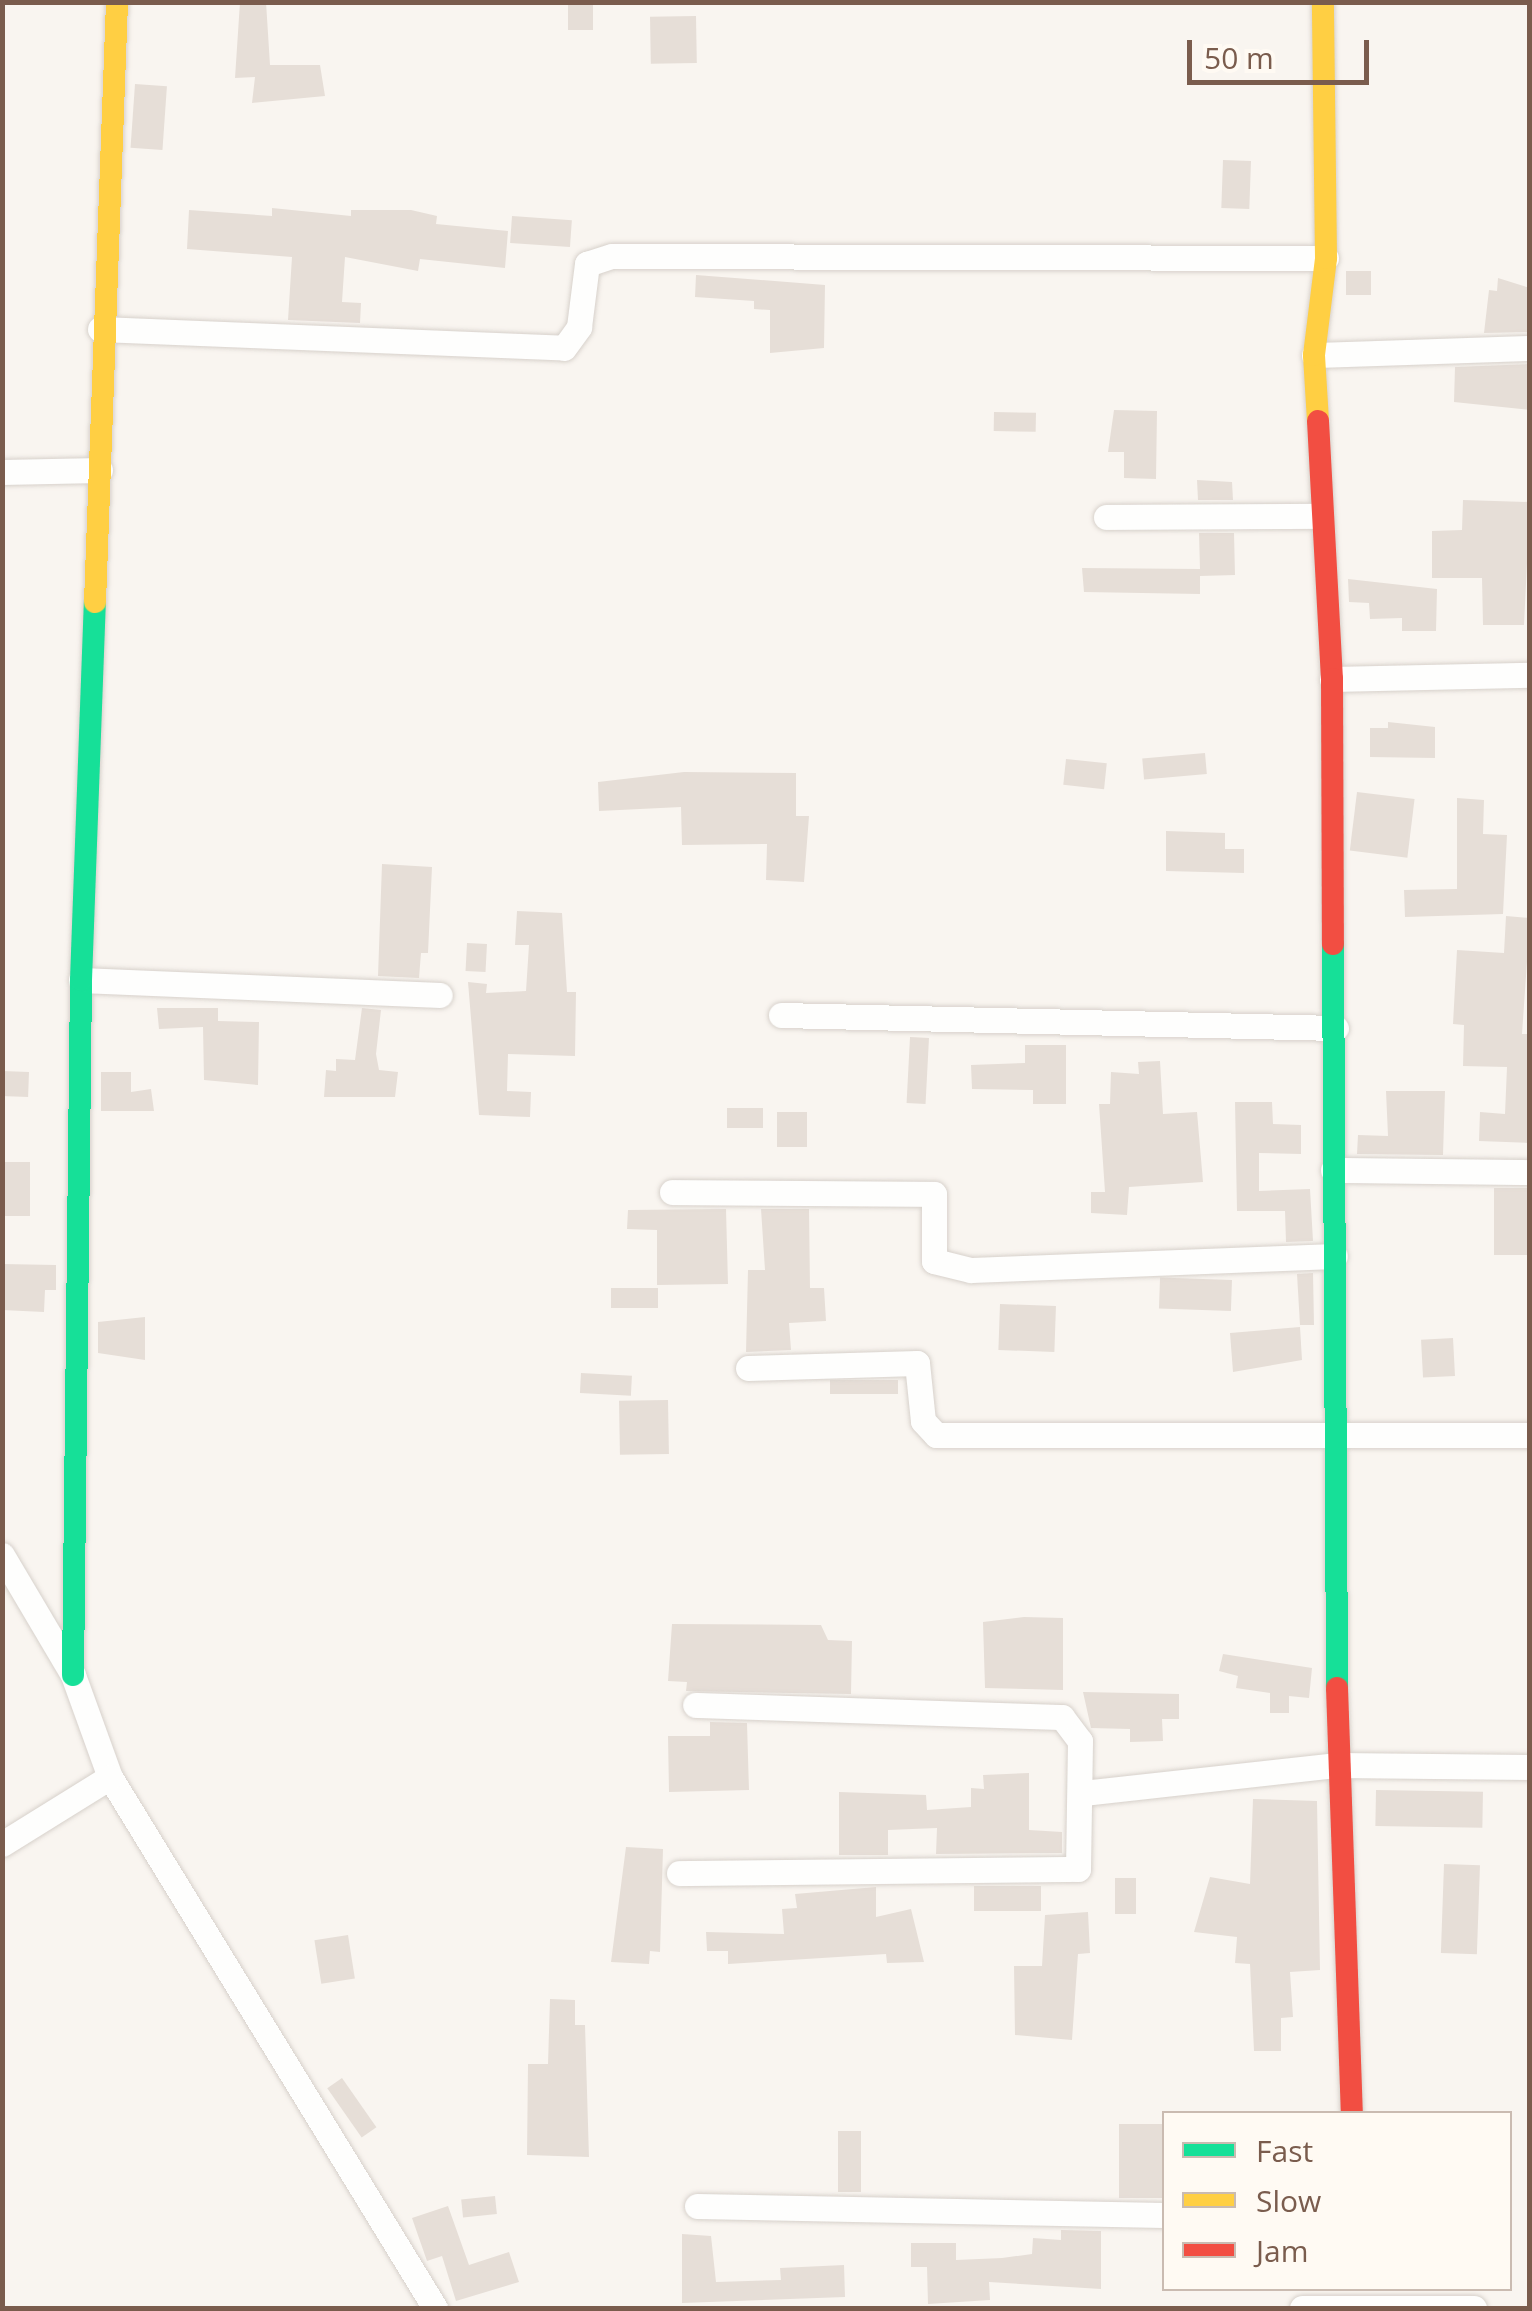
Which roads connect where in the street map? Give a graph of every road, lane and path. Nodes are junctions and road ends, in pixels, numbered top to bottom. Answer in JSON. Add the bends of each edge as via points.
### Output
{"nodes":[{"id":1,"x":117,"y":2,"type":"edge"},
{"id":2,"x":1324,"y":2,"type":"edge"},
{"id":3,"x":1326,"y":258,"type":"junction"},
{"id":4,"x":100,"y":329,"type":"junction"},
{"id":5,"x":1530,"y":348,"type":"edge"},
{"id":6,"x":1314,"y":355,"type":"junction"},
{"id":7,"x":100,"y":470,"type":"junction"},
{"id":8,"x":2,"y":472,"type":"edge"},
{"id":9,"x":1321,"y":516,"type":"junction"},
{"id":10,"x":1106,"y":518,"type":"dead end"},
{"id":11,"x":1530,"y":675,"type":"edge"},
{"id":12,"x":1332,"y":679,"type":"junction"},
{"id":13,"x":80,"y":980,"type":"junction"},
{"id":14,"x":440,"y":995,"type":"dead end"},
{"id":15,"x":781,"y":1015,"type":"dead end"},
{"id":16,"x":1336,"y":1028,"type":"junction"},
{"id":17,"x":1333,"y":1170,"type":"junction"},
{"id":18,"x":1530,"y":1172,"type":"edge"},
{"id":19,"x":672,"y":1192,"type":"dead end"},
{"id":20,"x":1335,"y":1256,"type":"junction"},
{"id":21,"x":748,"y":1368,"type":"dead end"},
{"id":22,"x":1530,"y":1435,"type":"edge"},
{"id":23,"x":1336,"y":1438,"type":"junction"},
{"id":24,"x":2,"y":1555,"type":"edge"},
{"id":25,"x":72,"y":1674,"type":"junction"},
{"id":26,"x":695,"y":1704,"type":"dead end"},
{"id":27,"x":1336,"y":1765,"type":"junction"},
{"id":28,"x":1530,"y":1767,"type":"edge"},
{"id":29,"x":110,"y":1777,"type":"junction"},
{"id":30,"x":1084,"y":1793,"type":"junction"},
{"id":31,"x":2,"y":1844,"type":"edge"},
{"id":32,"x":679,"y":1873,"type":"dead end"},
{"id":33,"x":1352,"y":2111,"type":"edge"},
{"id":34,"x":697,"y":2206,"type":"dead end"},
{"id":35,"x":1162,"y":2215,"type":"edge"},
{"id":36,"x":1358,"y":2301,"type":"edge"},
{"id":37,"x":435,"y":2308,"type":"edge"},
{"id":38,"x":1302,"y":2308,"type":"edge"},
{"id":39,"x":1474,"y":2308,"type":"edge"}],
"edges":[{"from":1,"to":4,"type":"street"},
{"from":2,"to":3,"type":"street"},
{"from":3,"to":4,"type":"street","via":[[612,256],[588,264],[579,327],[564,348]]},
{"from":3,"to":6,"type":"street"},
{"from":4,"to":7,"type":"street"},
{"from":5,"to":6,"type":"street"},
{"from":6,"to":9,"type":"street"},
{"from":7,"to":8,"type":"street"},
{"from":7,"to":13,"type":"street"},
{"from":9,"to":10,"type":"street"},
{"from":9,"to":12,"type":"street"},
{"from":11,"to":12,"type":"street"},
{"from":12,"to":16,"type":"street"},
{"from":13,"to":14,"type":"street"},
{"from":13,"to":25,"type":"street"},
{"from":15,"to":16,"type":"street"},
{"from":16,"to":17,"type":"street"},
{"from":17,"to":18,"type":"street"},
{"from":17,"to":20,"type":"street"},
{"from":19,"to":20,"type":"street","via":[[934,1194],[934,1261],[971,1270]]},
{"from":20,"to":23,"type":"street"},
{"from":21,"to":23,"type":"street","via":[[918,1363],[923,1421],[936,1435]]},
{"from":22,"to":23,"type":"street"},
{"from":23,"to":27,"type":"street"},
{"from":24,"to":25,"type":"street"},
{"from":25,"to":29,"type":"street"},
{"from":26,"to":30,"type":"street","via":[[1049,1712],[1074,1725]]},
{"from":27,"to":28,"type":"street"},
{"from":27,"to":30,"type":"street"},
{"from":27,"to":33,"type":"street"},
{"from":29,"to":31,"type":"street"},
{"from":29,"to":37,"type":"street"},
{"from":30,"to":32,"type":"street","via":[[1072,1874]]},
{"from":34,"to":35,"type":"street"},
{"from":36,"to":38,"type":"street"},
{"from":36,"to":39,"type":"street"}]}
